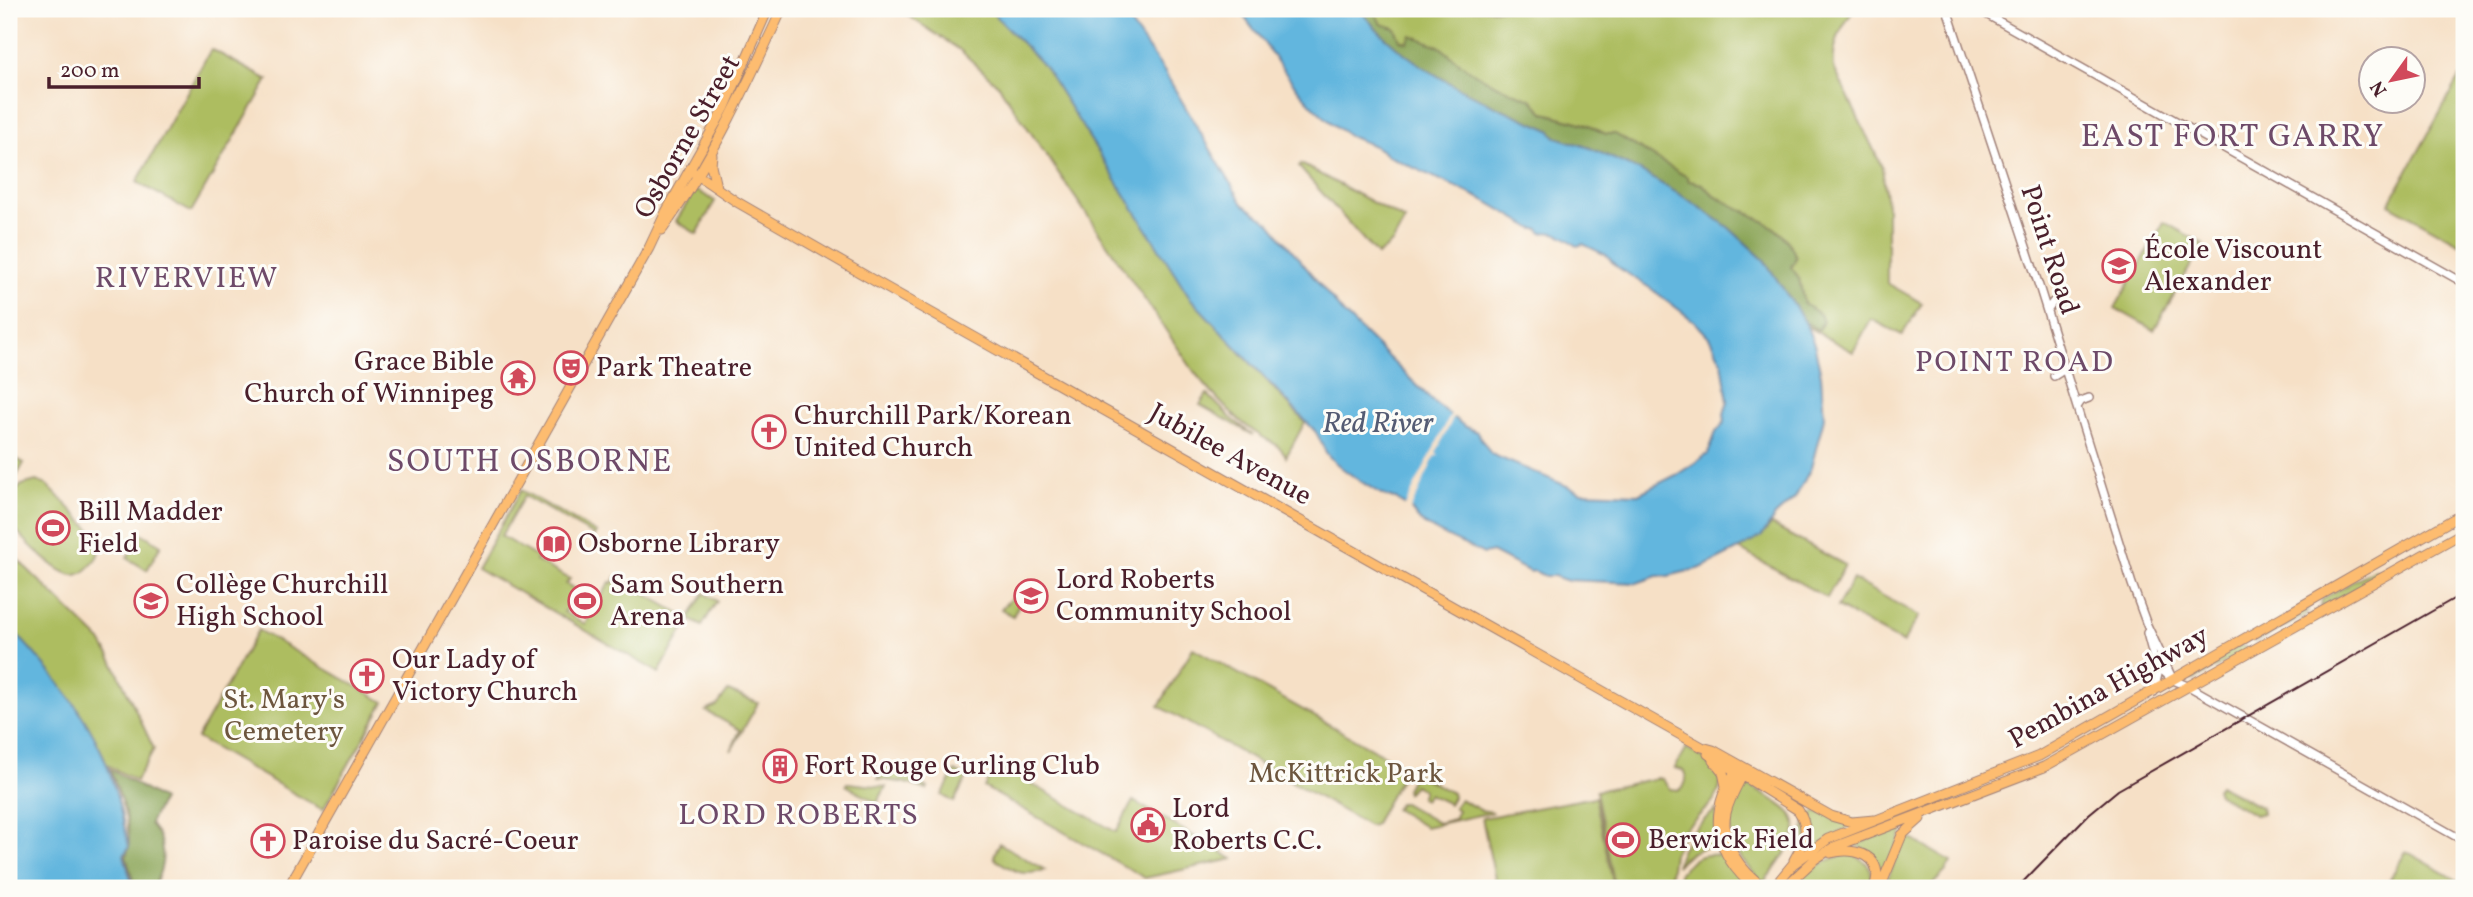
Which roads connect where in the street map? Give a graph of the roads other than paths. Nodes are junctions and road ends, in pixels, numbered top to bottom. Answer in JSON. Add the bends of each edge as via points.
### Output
{"nodes":[{"id":1,"x":768,"y":9,"type":"edge"},
{"id":2,"x":782,"y":9,"type":"edge"},
{"id":3,"x":1977,"y":9,"type":"edge"},
{"id":4,"x":1949,"y":11,"type":"edge"},
{"id":5,"x":713,"y":149,"type":"junction"},
{"id":6,"x":692,"y":175,"type":"junction"},
{"id":7,"x":716,"y":187,"type":"junction"},
{"id":8,"x":737,"y":202,"type":"junction"},
{"id":9,"x":2464,"y":283,"type":"edge"},
{"id":10,"x":2058,"y":299,"type":"dead end"},
{"id":11,"x":2046,"y":310,"type":"junction"},
{"id":12,"x":2065,"y":369,"type":"junction"},
{"id":13,"x":2054,"y":376,"type":"dead end"},
{"id":14,"x":2089,"y":398,"type":"dead end"},
{"id":15,"x":2077,"y":407,"type":"junction"},
{"id":16,"x":2464,"y":513,"type":"edge"},
{"id":17,"x":2464,"y":533,"type":"edge"},
{"id":18,"x":2147,"y":625,"type":"junction"},
{"id":19,"x":2152,"y":650,"type":"junction"},
{"id":20,"x":2161,"y":653,"type":"junction"},
{"id":21,"x":2155,"y":664,"type":"junction"},
{"id":22,"x":2174,"y":680,"type":"junction"},
{"id":23,"x":2190,"y":687,"type":"junction"},
{"id":24,"x":2154,"y":692,"type":"junction"},
{"id":25,"x":2160,"y":703,"type":"junction"},
{"id":26,"x":1705,"y":751,"type":"junction"},
{"id":27,"x":1741,"y":770,"type":"junction"},
{"id":28,"x":1726,"y":786,"type":"junction"},
{"id":29,"x":1934,"y":810,"type":"junction"},
{"id":30,"x":1874,"y":820,"type":"junction"},
{"id":31,"x":2464,"y":841,"type":"edge"},
{"id":32,"x":1802,"y":869,"type":"junction"},
{"id":33,"x":1785,"y":873,"type":"junction"},
{"id":34,"x":1754,"y":885,"type":"edge"},
{"id":35,"x":288,"y":888,"type":"edge"},
{"id":36,"x":1765,"y":888,"type":"edge"},
{"id":37,"x":1773,"y":888,"type":"edge"},
{"id":38,"x":1784,"y":888,"type":"edge"},
{"id":39,"x":1874,"y":888,"type":"edge"},
{"id":40,"x":1880,"y":888,"type":"edge"}],
"edges":[{"from":1,"to":6,"type":"main road","name":"Osborne Street"},
{"from":2,"to":5,"type":"main road","name":"Osborne Street"},
{"from":3,"to":9,"type":"street"},
{"from":4,"to":11,"type":"street","name":"Point Road"},
{"from":5,"to":6,"type":"main road","name":"Osborne Street"},
{"from":5,"to":7,"type":"main road"},
{"from":6,"to":7,"type":"main road","name":"Jubilee Avenue"},
{"from":6,"to":8,"type":"main road","name":"Jubilee Avenue"},
{"from":6,"to":35,"type":"main road","name":"Osborne Street"},
{"from":7,"to":8,"type":"main road","name":"Jubilee Avenue"},
{"from":8,"to":26,"type":"main road","name":"Jubilee Avenue"},
{"from":10,"to":11,"type":"street"},
{"from":11,"to":12,"type":"street","name":"Point Road"},
{"from":12,"to":13,"type":"street"},
{"from":12,"to":15,"type":"street","name":"Point Road"},
{"from":14,"to":15,"type":"street"},
{"from":15,"to":18,"type":"street","name":"Point Road"},
{"from":16,"to":22,"type":"main road","name":"Pembina Highway"},
{"from":17,"to":23,"type":"main road","name":"Pembina Highway"},
{"from":18,"to":19,"type":"street","name":"Point Road"},
{"from":18,"to":20,"type":"street","name":"Point Road"},
{"from":19,"to":20,"type":"street"},
{"from":19,"to":21,"type":"street","name":"Point Road"},
{"from":20,"to":22,"type":"street","name":"Point Road"},
{"from":21,"to":22,"type":"street"},
{"from":21,"to":24,"type":"street","name":"Point Road"},
{"from":22,"to":23,"type":"street"},
{"from":22,"to":24,"type":"main road","name":"Pembina Highway"},
{"from":22,"to":25,"type":"main road"},
{"from":23,"to":25,"type":"main road","name":"Pembina Highway"},
{"from":23,"to":31,"type":"street"},
{"from":24,"to":30,"type":"main road","name":"Pembina Highway","via":[[2038,756]]},
{"from":25,"to":29,"type":"main road","name":"Pembina Highway","via":[[2038,771]]},
{"from":26,"to":27,"type":"main road","name":"Jubilee Avenue"},
{"from":26,"to":28,"type":"main road","via":[[1721,768]]},
{"from":27,"to":28,"type":"main road"},
{"from":27,"to":30,"type":"main road","name":"Jubilee Avenue","via":[[1819,810],[1849,821]]},
{"from":27,"to":33,"type":"main road","name":"Jubilee Avenue","via":[[1792,804],[1806,823],[1800,850]]},
{"from":27,"to":34,"type":"main road","via":[[1726,812],[1726,834]]},
{"from":28,"to":34,"type":"main road","via":[[1719,814],[1720,839],[1733,866]]},
{"from":29,"to":32,"type":"main road","name":"Pembina Highway","via":[[1833,847]]},
{"from":29,"to":40,"type":"main road","via":[[1902,835]]},
{"from":30,"to":33,"type":"main road","name":"Pembina Highway","via":[[1820,844]]},
{"from":32,"to":38,"type":"main road","name":"Pembina Highway"},
{"from":32,"to":39,"type":"main road","via":[[1831,854],[1858,851],[1875,868]]},
{"from":33,"to":37,"type":"main road","name":"Pembina Highway"},
{"from":34,"to":36,"type":"main road"}]}
